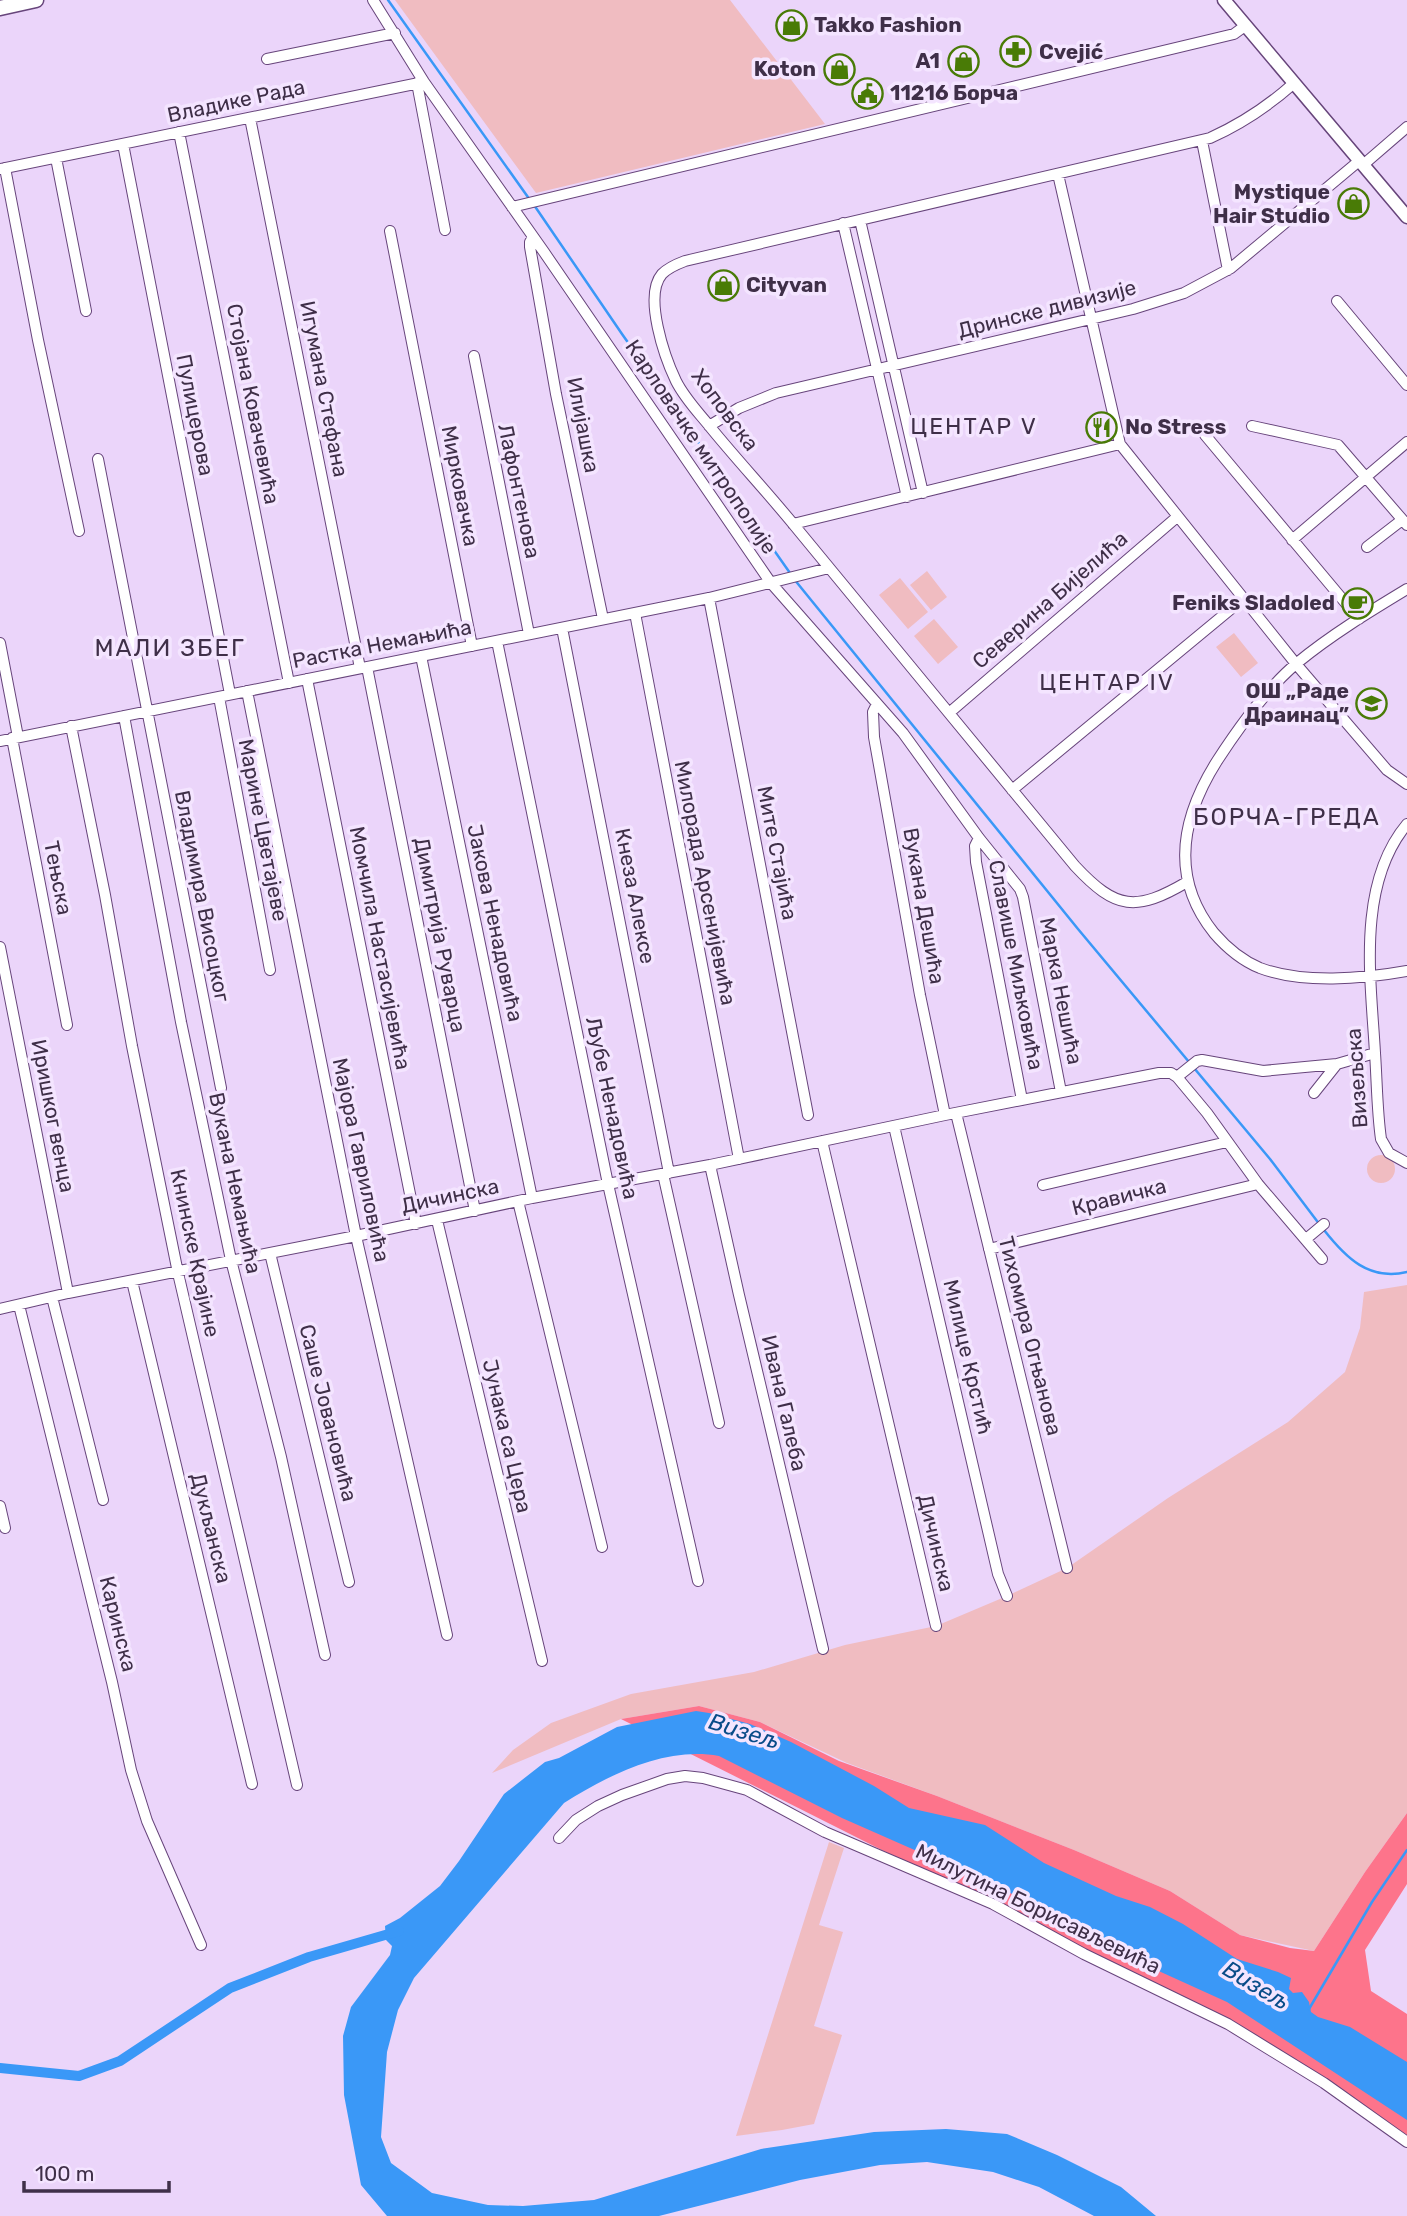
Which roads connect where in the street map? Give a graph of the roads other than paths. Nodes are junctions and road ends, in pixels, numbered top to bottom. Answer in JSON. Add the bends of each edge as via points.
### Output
{"nodes":[{"id":1,"x":36,"y":0,"type":"edge"},
{"id":2,"x":373,"y":0,"type":"edge"},
{"id":3,"x":1224,"y":0,"type":"edge"},
{"id":4,"x":0,"y":8,"type":"edge"},
{"id":5,"x":1245,"y":26,"type":"junction"},
{"id":6,"x":395,"y":33,"type":"junction"},
{"id":7,"x":268,"y":59,"type":"dead end"},
{"id":8,"x":420,"y":83,"type":"junction"},
{"id":9,"x":1293,"y":84,"type":"junction"},
{"id":10,"x":250,"y":118,"type":"junction"},
{"id":11,"x":1407,"y":127,"type":"edge"},
{"id":12,"x":179,"y":132,"type":"junction"},
{"id":13,"x":1202,"y":141,"type":"junction"},
{"id":14,"x":123,"y":144,"type":"junction"},
{"id":15,"x":56,"y":158,"type":"junction"},
{"id":16,"x":1361,"y":163,"type":"junction"},
{"id":17,"x":3,"y":169,"type":"edge"},
{"id":18,"x":1058,"y":174,"type":"junction"},
{"id":19,"x":512,"y":207,"type":"junction"},
{"id":20,"x":1407,"y":217,"type":"edge"},
{"id":21,"x":860,"y":220,"type":"junction"},
{"id":22,"x":843,"y":223,"type":"junction"},
{"id":23,"x":445,"y":230,"type":"dead end"},
{"id":24,"x":390,"y":231,"type":"dead end"},
{"id":25,"x":534,"y":237,"type":"junction"},
{"id":26,"x":1228,"y":271,"type":"junction"},
{"id":27,"x":1337,"y":302,"type":"dead end"},
{"id":28,"x":86,"y":311,"type":"dead end"},
{"id":29,"x":1091,"y":319,"type":"junction"},
{"id":30,"x":474,"y":356,"type":"dead end"},
{"id":31,"x":893,"y":365,"type":"junction"},
{"id":32,"x":878,"y":369,"type":"junction"},
{"id":33,"x":1407,"y":384,"type":"edge"},
{"id":34,"x":709,"y":426,"type":"junction"},
{"id":35,"x":1252,"y":426,"type":"dead end"},
{"id":36,"x":1205,"y":435,"type":"dead end"},
{"id":37,"x":1407,"y":442,"type":"edge"},
{"id":38,"x":1120,"y":444,"type":"junction"},
{"id":39,"x":98,"y":459,"type":"dead end"},
{"id":40,"x":1366,"y":477,"type":"junction"},
{"id":41,"x":923,"y":493,"type":"junction"},
{"id":42,"x":907,"y":497,"type":"junction"},
{"id":43,"x":1177,"y":517,"type":"junction"},
{"id":44,"x":1405,"y":523,"type":"edge"},
{"id":45,"x":793,"y":524,"type":"junction"},
{"id":46,"x":79,"y":531,"type":"dead end"},
{"id":47,"x":1292,"y":540,"type":"junction"},
{"id":48,"x":1367,"y":547,"type":"dead end"},
{"id":49,"x":824,"y":569,"type":"junction"},
{"id":50,"x":771,"y":583,"type":"junction"},
{"id":51,"x":1407,"y":589,"type":"edge"},
{"id":52,"x":709,"y":598,"type":"junction"},
{"id":53,"x":1243,"y":599,"type":"junction"},
{"id":54,"x":635,"y":613,"type":"junction"},
{"id":55,"x":1359,"y":619,"type":"junction"},
{"id":56,"x":603,"y":620,"type":"junction"},
{"id":57,"x":562,"y":628,"type":"junction"},
{"id":58,"x":529,"y":634,"type":"junction"},
{"id":59,"x":497,"y":641,"type":"junction"},
{"id":60,"x":0,"y":643,"type":"edge"},
{"id":61,"x":472,"y":646,"type":"junction"},
{"id":62,"x":421,"y":656,"type":"junction"},
{"id":63,"x":1296,"y":664,"type":"junction"},
{"id":64,"x":364,"y":668,"type":"junction"},
{"id":65,"x":307,"y":679,"type":"junction"},
{"id":66,"x":289,"y":683,"type":"junction"},
{"id":67,"x":247,"y":691,"type":"junction"},
{"id":68,"x":230,"y":694,"type":"junction"},
{"id":69,"x":219,"y":697,"type":"junction"},
{"id":70,"x":877,"y":704,"type":"junction"},
{"id":71,"x":147,"y":711,"type":"junction"},
{"id":72,"x":949,"y":713,"type":"junction"},
{"id":73,"x":124,"y":716,"type":"junction"},
{"id":74,"x":71,"y":726,"type":"junction"},
{"id":75,"x":15,"y":738,"type":"junction"},
{"id":76,"x":0,"y":741,"type":"edge"},
{"id":77,"x":1407,"y":784,"type":"edge"},
{"id":78,"x":1012,"y":790,"type":"junction"},
{"id":79,"x":1407,"y":824,"type":"edge"},
{"id":80,"x":979,"y":838,"type":"junction"},
{"id":81,"x":1187,"y":882,"type":"junction"},
{"id":82,"x":1023,"y":897,"type":"joint"},
{"id":83,"x":0,"y":947,"type":"edge"},
{"id":84,"x":270,"y":970,"type":"dead end"},
{"id":85,"x":1407,"y":971,"type":"edge"},
{"id":86,"x":1370,"y":977,"type":"junction"},
{"id":87,"x":67,"y":1025,"type":"dead end"},
{"id":88,"x":1375,"y":1053,"type":"junction"},
{"id":89,"x":1337,"y":1064,"type":"junction"},
{"id":90,"x":1172,"y":1075,"type":"junction"},
{"id":91,"x":220,"y":1088,"type":"dead end"},
{"id":92,"x":1061,"y":1092,"type":"junction"},
{"id":93,"x":1314,"y":1093,"type":"dead end"},
{"id":94,"x":1022,"y":1100,"type":"junction"},
{"id":95,"x":951,"y":1114,"type":"junction"},
{"id":96,"x":808,"y":1115,"type":"dead end"},
{"id":97,"x":894,"y":1126,"type":"junction"},
{"id":98,"x":822,"y":1141,"type":"junction"},
{"id":99,"x":1227,"y":1142,"type":"junction"},
{"id":100,"x":739,"y":1159,"type":"junction"},
{"id":101,"x":1407,"y":1163,"type":"edge"},
{"id":102,"x":710,"y":1165,"type":"junction"},
{"id":103,"x":666,"y":1173,"type":"junction"},
{"id":104,"x":608,"y":1184,"type":"junction"},
{"id":105,"x":1258,"y":1184,"type":"junction"},
{"id":106,"x":1043,"y":1185,"type":"dead end"},
{"id":107,"x":532,"y":1198,"type":"junction"},
{"id":108,"x":518,"y":1201,"type":"junction"},
{"id":109,"x":475,"y":1211,"type":"junction"},
{"id":110,"x":437,"y":1220,"type":"junction"},
{"id":111,"x":416,"y":1224,"type":"junction"},
{"id":112,"x":1320,"y":1227,"type":"dead end"},
{"id":113,"x":356,"y":1236,"type":"junction"},
{"id":114,"x":1306,"y":1239,"type":"junction"},
{"id":115,"x":989,"y":1249,"type":"junction"},
{"id":116,"x":270,"y":1253,"type":"junction"},
{"id":117,"x":1322,"y":1259,"type":"dead end"},
{"id":118,"x":231,"y":1261,"type":"junction"},
{"id":119,"x":178,"y":1273,"type":"junction"},
{"id":120,"x":132,"y":1282,"type":"junction"},
{"id":121,"x":68,"y":1293,"type":"junction"},
{"id":122,"x":52,"y":1297,"type":"junction"},
{"id":123,"x":19,"y":1305,"type":"junction"},
{"id":124,"x":0,"y":1309,"type":"edge"},
{"id":125,"x":719,"y":1423,"type":"dead end"},
{"id":126,"x":103,"y":1500,"type":"dead end"},
{"id":127,"x":0,"y":1506,"type":"edge"},
{"id":128,"x":5,"y":1528,"type":"dead end"},
{"id":129,"x":603,"y":1547,"type":"dead end"},
{"id":130,"x":1068,"y":1568,"type":"dead end"},
{"id":131,"x":698,"y":1581,"type":"dead end"},
{"id":132,"x":349,"y":1582,"type":"dead end"},
{"id":133,"x":1007,"y":1597,"type":"dead end"},
{"id":134,"x":936,"y":1626,"type":"dead end"},
{"id":135,"x":447,"y":1635,"type":"dead end"},
{"id":136,"x":823,"y":1649,"type":"dead end"},
{"id":137,"x":325,"y":1655,"type":"dead end"},
{"id":138,"x":542,"y":1661,"type":"dead end"},
{"id":139,"x":252,"y":1784,"type":"dead end"},
{"id":140,"x":297,"y":1785,"type":"dead end"},
{"id":141,"x":559,"y":1838,"type":"dead end"},
{"id":142,"x":201,"y":1945,"type":"dead end"},
{"id":143,"x":1407,"y":2142,"type":"edge"}],
"edges":[{"from":1,"to":4,"type":"main road"},
{"from":2,"to":6,"type":"street","name":"Карловачке митрополије"},
{"from":3,"to":5,"type":"street"},
{"from":5,"to":9,"type":"street"},
{"from":5,"to":19,"type":"street","via":[[1234,34]]},
{"from":6,"to":7,"type":"street"},
{"from":6,"to":8,"type":"street","name":"Карловачке митрополије"},
{"from":8,"to":10,"type":"street","name":"Владике Рада"},
{"from":8,"to":19,"type":"street","name":"Карловачке митрополије"},
{"from":8,"to":23,"type":"street"},
{"from":9,"to":13,"type":"street","name":"Хоповска","via":[[1261,111]]},
{"from":9,"to":16,"type":"street"},
{"from":10,"to":12,"type":"street","name":"Владике Рада"},
{"from":10,"to":64,"type":"street","name":"Игумана Стефана"},
{"from":11,"to":16,"type":"street","name":"Дринске дивизије"},
{"from":12,"to":14,"type":"street","name":"Владике Рада"},
{"from":12,"to":66,"type":"street","name":"Стојана Ковачевића"},
{"from":13,"to":18,"type":"street","name":"Хоповска"},
{"from":13,"to":26,"type":"street"},
{"from":14,"to":15,"type":"street","name":"Владике Рада"},
{"from":14,"to":68,"type":"street","name":"Пулицерова"},
{"from":15,"to":17,"type":"street","name":"Владике Рада"},
{"from":15,"to":28,"type":"street"},
{"from":16,"to":20,"type":"street"},
{"from":16,"to":26,"type":"street","name":"Дринске дивизије"},
{"from":17,"to":46,"type":"street"},
{"from":18,"to":21,"type":"street","name":"Хоповска"},
{"from":18,"to":29,"type":"street"},
{"from":19,"to":25,"type":"street","name":"Карловачке митрополије"},
{"from":21,"to":22,"type":"street","name":"Хоповска"},
{"from":21,"to":31,"type":"street"},
{"from":22,"to":32,"type":"street"},
{"from":22,"to":34,"type":"street","name":"Хоповска","via":[[685,261],[662,275],[654,294],[661,339],[677,381]]},
{"from":24,"to":61,"type":"street","name":"Мирковачка"},
{"from":25,"to":50,"type":"street","name":"Карловачке митрополије"},
{"from":25,"to":56,"type":"street","name":"Илијашка","via":[[530,245],[554,381]]},
{"from":26,"to":29,"type":"street","name":"Дринске дивизије","via":[[1164,300]]},
{"from":27,"to":33,"type":"street"},
{"from":29,"to":31,"type":"street","name":"Дринске дивизије"},
{"from":29,"to":38,"type":"street"},
{"from":30,"to":58,"type":"street","name":"Лафонтенова"},
{"from":31,"to":32,"type":"street","name":"Дринске дивизије"},
{"from":31,"to":41,"type":"street"},
{"from":32,"to":34,"type":"street","name":"Дринске дивизије","via":[[758,399]]},
{"from":32,"to":42,"type":"street"},
{"from":34,"to":45,"type":"street","name":"Хоповска"},
{"from":35,"to":40,"type":"street","via":[[1335,443]]},
{"from":36,"to":47,"type":"street"},
{"from":37,"to":40,"type":"street"},
{"from":38,"to":41,"type":"street"},
{"from":38,"to":43,"type":"street"},
{"from":39,"to":71,"type":"street","name":"Владимира Висоцког"},
{"from":40,"to":44,"type":"street"},
{"from":40,"to":47,"type":"street"},
{"from":41,"to":42,"type":"street"},
{"from":42,"to":45,"type":"street"},
{"from":43,"to":53,"type":"street"},
{"from":43,"to":72,"type":"street","name":"Северина Бијелића"},
{"from":44,"to":48,"type":"street"},
{"from":45,"to":49,"type":"street","name":"Хоповска"},
{"from":47,"to":55,"type":"street"},
{"from":49,"to":50,"type":"street","name":"Растка Немањића"},
{"from":49,"to":72,"type":"street","name":"Хоповска"},
{"from":50,"to":52,"type":"street","name":"Растка Немањића"},
{"from":50,"to":70,"type":"street","name":"Карловачке митрополије"},
{"from":51,"to":55,"type":"street"},
{"from":52,"to":54,"type":"street","name":"Растка Немањића"},
{"from":52,"to":96,"type":"street","name":"Мите Стајића"},
{"from":53,"to":63,"type":"street"},
{"from":53,"to":78,"type":"street"},
{"from":54,"to":56,"type":"street","name":"Растка Немањића"},
{"from":54,"to":100,"type":"street","name":"Милорада Арсенијевића"},
{"from":55,"to":63,"type":"street"},
{"from":56,"to":57,"type":"street","name":"Растка Немањића"},
{"from":57,"to":58,"type":"street","name":"Растка Немањића"},
{"from":57,"to":103,"type":"street","name":"Кнеза Алексе"},
{"from":58,"to":59,"type":"street","name":"Растка Немањића"},
{"from":59,"to":61,"type":"street","name":"Растка Немањића"},
{"from":59,"to":104,"type":"street","name":"Љубе Ненадовића"},
{"from":60,"to":75,"type":"street","name":"Тењска"},
{"from":61,"to":62,"type":"street","name":"Растка Немањића"},
{"from":62,"to":64,"type":"street","name":"Растка Немањића"},
{"from":62,"to":107,"type":"street","name":"Јакова Ненадовића"},
{"from":63,"to":77,"type":"street","via":[[1387,770]]},
{"from":63,"to":81,"type":"street","via":[[1246,721],[1200,792],[1189,822],[1184,858]]},
{"from":64,"to":65,"type":"street","name":"Растка Немањића"},
{"from":64,"to":109,"type":"street","name":"Димитрија Руварца"},
{"from":65,"to":66,"type":"street","name":"Растка Немањића"},
{"from":65,"to":111,"type":"street","name":"Момчила Настасијевића"},
{"from":66,"to":67,"type":"street","name":"Растка Немањића"},
{"from":67,"to":68,"type":"street","name":"Растка Немањића"},
{"from":67,"to":113,"type":"street","name":"Мајора Гавриловића"},
{"from":68,"to":69,"type":"street","name":"Растка Немањића"},
{"from":69,"to":71,"type":"street","name":"Растка Немањића"},
{"from":69,"to":84,"type":"street","name":"Марине Цветајеве"},
{"from":70,"to":80,"type":"street","name":"Карловачке митрополије"},
{"from":70,"to":95,"type":"street","name":"Вукана Дешића","via":[[874,737],[920,995]]},
{"from":71,"to":73,"type":"street","name":"Растка Немањића"},
{"from":71,"to":91,"type":"street","name":"Владимира Висоцког"},
{"from":72,"to":78,"type":"street","name":"Хоповска"},
{"from":73,"to":74,"type":"street","name":"Растка Немањића"},
{"from":73,"to":118,"type":"street","name":"Вукана Немањића"},
{"from":74,"to":75,"type":"street","name":"Растка Немањића"},
{"from":74,"to":119,"type":"street","name":"Книнске Крајине"},
{"from":75,"to":76,"type":"street","name":"Растка Немањића"},
{"from":75,"to":87,"type":"street","name":"Тењска"},
{"from":78,"to":81,"type":"street","name":"Хоповска","via":[[1091,883],[1113,898],[1147,902]]},
{"from":79,"to":86,"type":"street","name":"Визељска","via":[[1392,847],[1376,892],[1370,925]]},
{"from":80,"to":82,"type":"street","name":"Карловачке митрополије"},
{"from":80,"to":94,"type":"street","name":"Славише Миљковића","via":[[976,862]]},
{"from":81,"to":86,"type":"street","via":[[1217,937],[1258,967],[1299,975]]},
{"from":82,"to":92,"type":"street","name":"Марка Нешића"},
{"from":83,"to":121,"type":"street","name":"Иришког венца"},
{"from":85,"to":86,"type":"street"},
{"from":86,"to":88,"type":"street","name":"Визељска"},
{"from":88,"to":89,"type":"street"},
{"from":88,"to":101,"type":"street","name":"Визељска","via":[[1381,1139],[1389,1153]]},
{"from":89,"to":90,"type":"street","via":[[1263,1071],[1196,1061]]},
{"from":89,"to":93,"type":"street"},
{"from":90,"to":92,"type":"street","name":"Дичинска","via":[[1149,1074]]},
{"from":90,"to":99,"type":"street"},
{"from":92,"to":94,"type":"street","name":"Дичинска"},
{"from":94,"to":95,"type":"street","name":"Дичинска"},
{"from":95,"to":97,"type":"street","name":"Дичинска"},
{"from":95,"to":115,"type":"street","name":"Тихомира Огњанова"},
{"from":97,"to":98,"type":"street","name":"Дичинска"},
{"from":97,"to":133,"type":"street","name":"Милице Крстић"},
{"from":98,"to":100,"type":"street","name":"Дичинска"},
{"from":98,"to":134,"type":"street","name":"Дичинска"},
{"from":99,"to":105,"type":"street"},
{"from":99,"to":106,"type":"street"},
{"from":100,"to":102,"type":"street","name":"Дичинска"},
{"from":102,"to":103,"type":"street","name":"Дичинска"},
{"from":102,"to":136,"type":"street","name":"Ивана Галеба"},
{"from":103,"to":104,"type":"street","name":"Дичинска"},
{"from":103,"to":125,"type":"street"},
{"from":104,"to":107,"type":"street","name":"Дичинска"},
{"from":104,"to":131,"type":"street","name":"Љубе Ненадовића"},
{"from":105,"to":114,"type":"street"},
{"from":105,"to":115,"type":"street","name":"Кравичка"},
{"from":107,"to":108,"type":"street","name":"Дичинска"},
{"from":108,"to":109,"type":"street","name":"Дичинска"},
{"from":108,"to":129,"type":"street"},
{"from":109,"to":110,"type":"street","name":"Дичинска"},
{"from":110,"to":111,"type":"street","name":"Дичинска"},
{"from":110,"to":138,"type":"street","name":"Јунака са Цера"},
{"from":111,"to":113,"type":"street","name":"Дичинска"},
{"from":112,"to":114,"type":"street"},
{"from":113,"to":116,"type":"street","name":"Дичинска"},
{"from":113,"to":135,"type":"street","name":"Мајора Гавриловића"},
{"from":114,"to":117,"type":"street"},
{"from":115,"to":130,"type":"street","name":"Тихомира Огњанова"},
{"from":116,"to":118,"type":"street","name":"Дичинска"},
{"from":116,"to":132,"type":"street","name":"Саше Јовановића"},
{"from":118,"to":119,"type":"street","name":"Дичинска"},
{"from":118,"to":137,"type":"street","name":"Вукана Немањића"},
{"from":119,"to":120,"type":"street","name":"Дичинска"},
{"from":119,"to":140,"type":"street","name":"Книнске Крајине"},
{"from":120,"to":121,"type":"street","name":"Дичинска"},
{"from":120,"to":139,"type":"street","name":"Дукљанска"},
{"from":121,"to":122,"type":"street","name":"Дичинска"},
{"from":122,"to":123,"type":"street","name":"Дичинска"},
{"from":122,"to":126,"type":"street"},
{"from":123,"to":124,"type":"street","name":"Дичинска"},
{"from":123,"to":142,"type":"street","name":"Каринска","via":[[131,1770],[147,1821]]},
{"from":127,"to":128,"type":"street"},
{"from":141,"to":143,"type":"street","name":"Милутина Борисављевића","via":[[598,1806],[667,1779],[703,1778],[747,1790],[825,1832],[993,1904],[1228,2024],[1324,2083]]}]}
